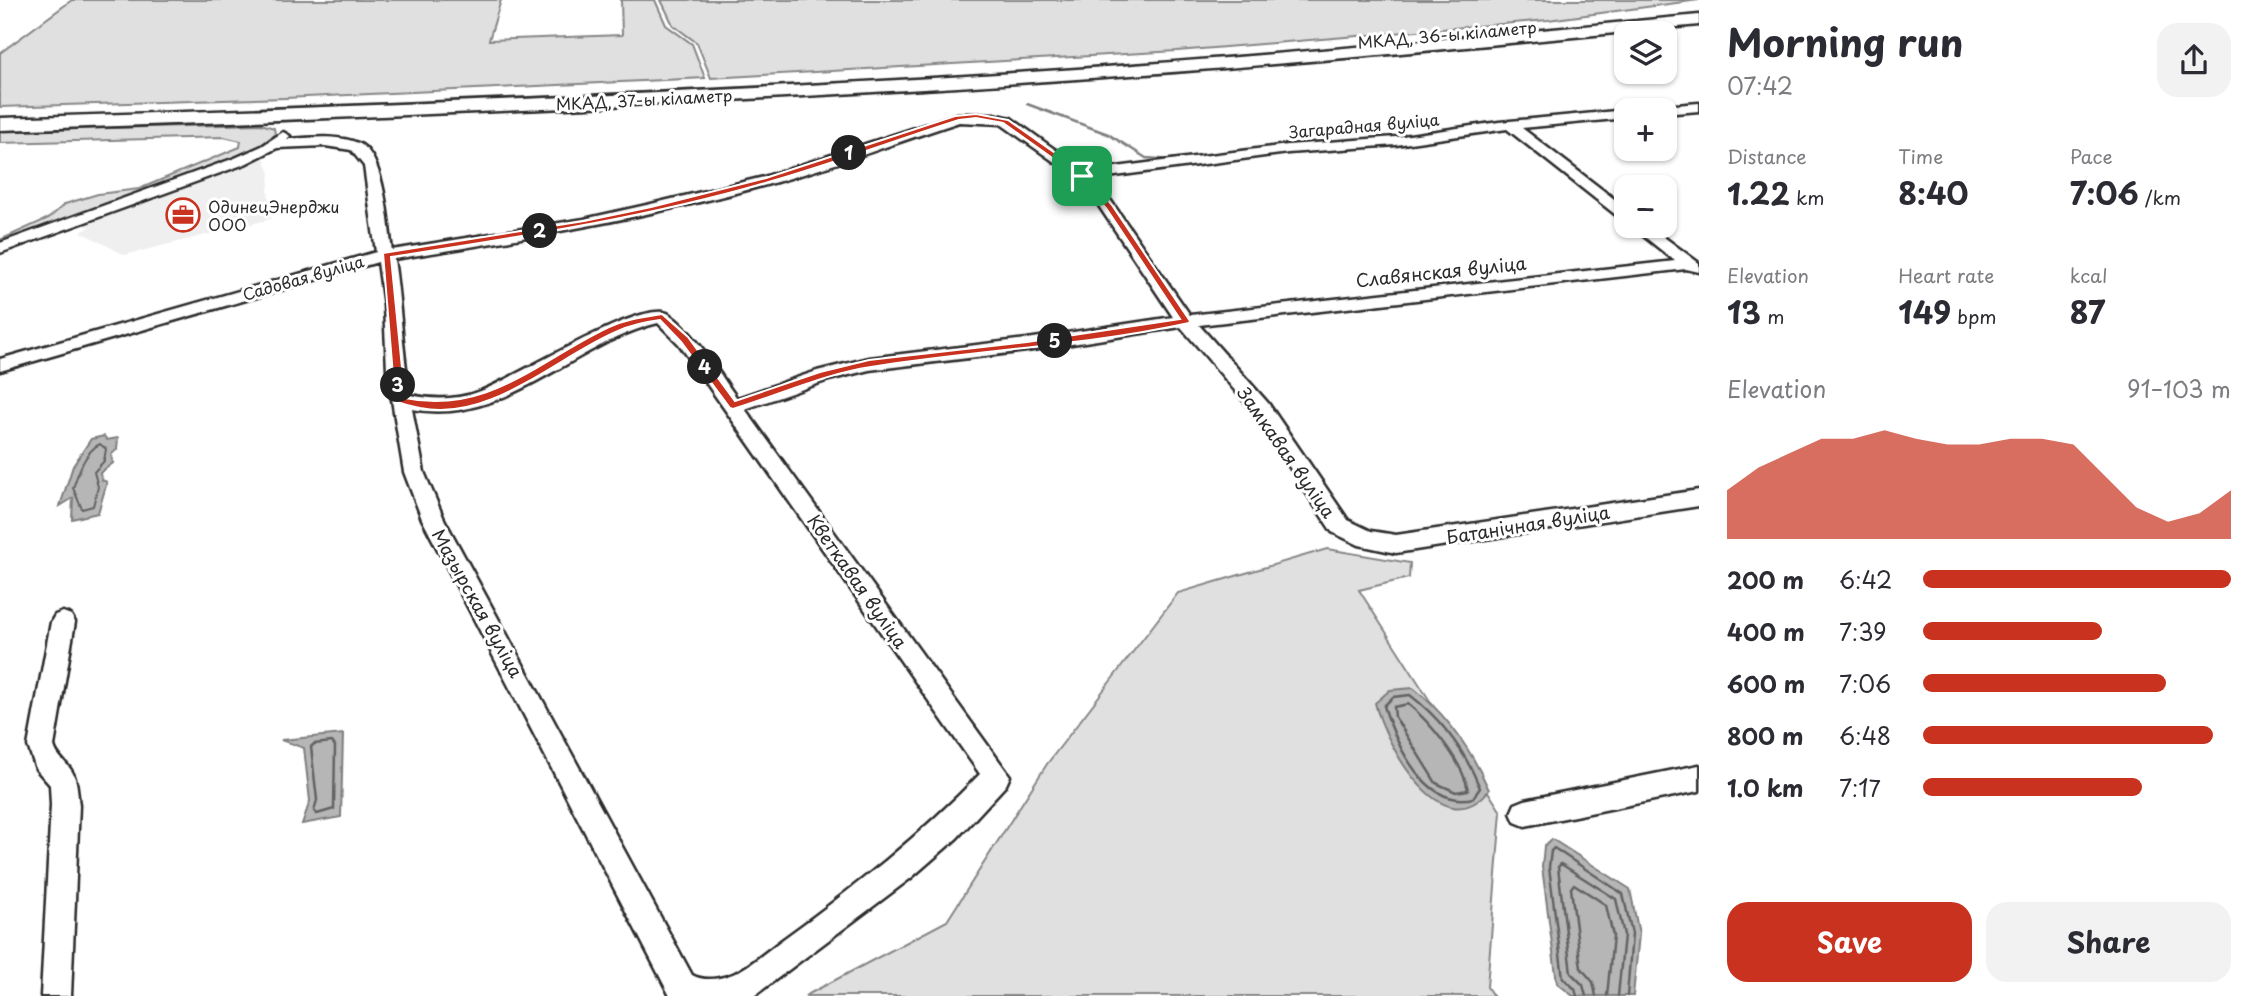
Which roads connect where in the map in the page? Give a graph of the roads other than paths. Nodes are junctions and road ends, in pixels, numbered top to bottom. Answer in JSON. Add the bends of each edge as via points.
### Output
{"nodes":[{"id":1,"x":1699,"y":11,"type":"edge"},
{"id":2,"x":1699,"y":20,"type":"edge"},
{"id":3,"x":1283,"y":53,"type":"junction"},
{"id":4,"x":1699,"y":107,"type":"edge"},
{"id":5,"x":1677,"y":109,"type":"edge"},
{"id":6,"x":1682,"y":109,"type":"junction"},
{"id":7,"x":0,"y":113,"type":"edge"},
{"id":8,"x":321,"y":114,"type":"junction"},
{"id":9,"x":1614,"y":115,"type":"edge"},
{"id":10,"x":265,"y":116,"type":"junction"},
{"id":11,"x":976,"y":116,"type":"joint"},
{"id":12,"x":1699,"y":120,"type":"edge"},
{"id":13,"x":0,"y":124,"type":"edge"},
{"id":14,"x":1510,"y":125,"type":"junction"},
{"id":15,"x":280,"y":138,"type":"junction"},
{"id":16,"x":1082,"y":176,"type":"junction"},
{"id":17,"x":1614,"y":207,"type":"edge"},
{"id":18,"x":1655,"y":238,"type":"edge"},
{"id":19,"x":0,"y":248,"type":"edge"},
{"id":20,"x":386,"y":255,"type":"junction"},
{"id":21,"x":1694,"y":268,"type":"edge"},
{"id":22,"x":1191,"y":321,"type":"junction"},
{"id":23,"x":0,"y":365,"type":"edge"},
{"id":24,"x":401,"y":400,"type":"junction"},
{"id":25,"x":733,"y":406,"type":"junction"},
{"id":26,"x":1699,"y":498,"type":"edge"},
{"id":27,"x":1349,"y":532,"type":"joint"},
{"id":28,"x":63,"y":622,"type":"dead end"},
{"id":29,"x":1699,"y":778,"type":"edge"},
{"id":30,"x":1525,"y":813,"type":"dead end"},
{"id":31,"x":56,"y":996,"type":"edge"},
{"id":32,"x":702,"y":996,"type":"edge"}],
"edges":[{"from":1,"to":3,"type":"highway","name":"МКАД, 36-ы кіламетр"},
{"from":2,"to":3,"type":"highway","name":"МКАД, 36-ы кіламетр"},
{"from":3,"to":7,"type":"highway","name":"МКАД, 37-ы кіламетр","via":[[340,102]]},
{"from":3,"to":8,"type":"highway","name":"МКАД, 37-ы кіламетр","via":[[955,82]]},
{"from":4,"to":6,"type":"street"},
{"from":5,"to":6,"type":"street"},
{"from":6,"to":12,"type":"street"},
{"from":8,"to":10,"type":"highway","name":"МКАД, 37-ы кіламетр"},
{"from":8,"to":15,"type":"highway","via":[[299,121]]},
{"from":9,"to":14,"type":"street","name":"Загарадная вуліца"},
{"from":10,"to":13,"type":"highway","name":"МКАД, 37-ы кіламетр"},
{"from":10,"to":15,"type":"highway","via":[[281,122]]},
{"from":11,"to":16,"type":"street","name":"Замкавая вуліца","via":[[1006,121]]},
{"from":11,"to":20,"type":"street","name":"Садовая вуліца","via":[[912,131],[769,180],[651,209]]},
{"from":14,"to":16,"type":"street","name":"Загарадная вуліца"},
{"from":14,"to":17,"type":"street"},
{"from":15,"to":19,"type":"street","via":[[240,161]]},
{"from":15,"to":20,"type":"street","name":"Мазырская вуліца","via":[[340,143],[365,156]]},
{"from":16,"to":22,"type":"street","name":"Замкавая вуліца","via":[[1110,206]]},
{"from":18,"to":21,"type":"street"},
{"from":20,"to":23,"type":"street","name":"Садовая вуліца"},
{"from":20,"to":24,"type":"street","name":"Мазырская вуліца"},
{"from":21,"to":22,"type":"street","name":"Славянская вуліца"},
{"from":22,"to":25,"type":"street","name":"Славянская вуліца","via":[[869,364]]},
{"from":22,"to":27,"type":"street","name":"Замкавая вуліца","via":[[1261,408]]},
{"from":24,"to":25,"type":"street","name":"Кветкавая вуліца","via":[[428,406],[483,397],[529,377],[613,329],[662,317],[685,340]]},
{"from":24,"to":32,"type":"street","name":"Мазырская вуліца","via":[[414,472],[432,519],[681,986]]},
{"from":25,"to":32,"type":"street","name":"Кветкавая вуліца","via":[[997,776],[901,868],[805,941],[741,987]]},
{"from":26,"to":27,"type":"street","name":"Батанічная вуліца","via":[[1396,544],[1377,543]]},
{"from":28,"to":31,"type":"street","via":[[41,746],[62,780],[65,805]]},
{"from":29,"to":30,"type":"street"}]}
